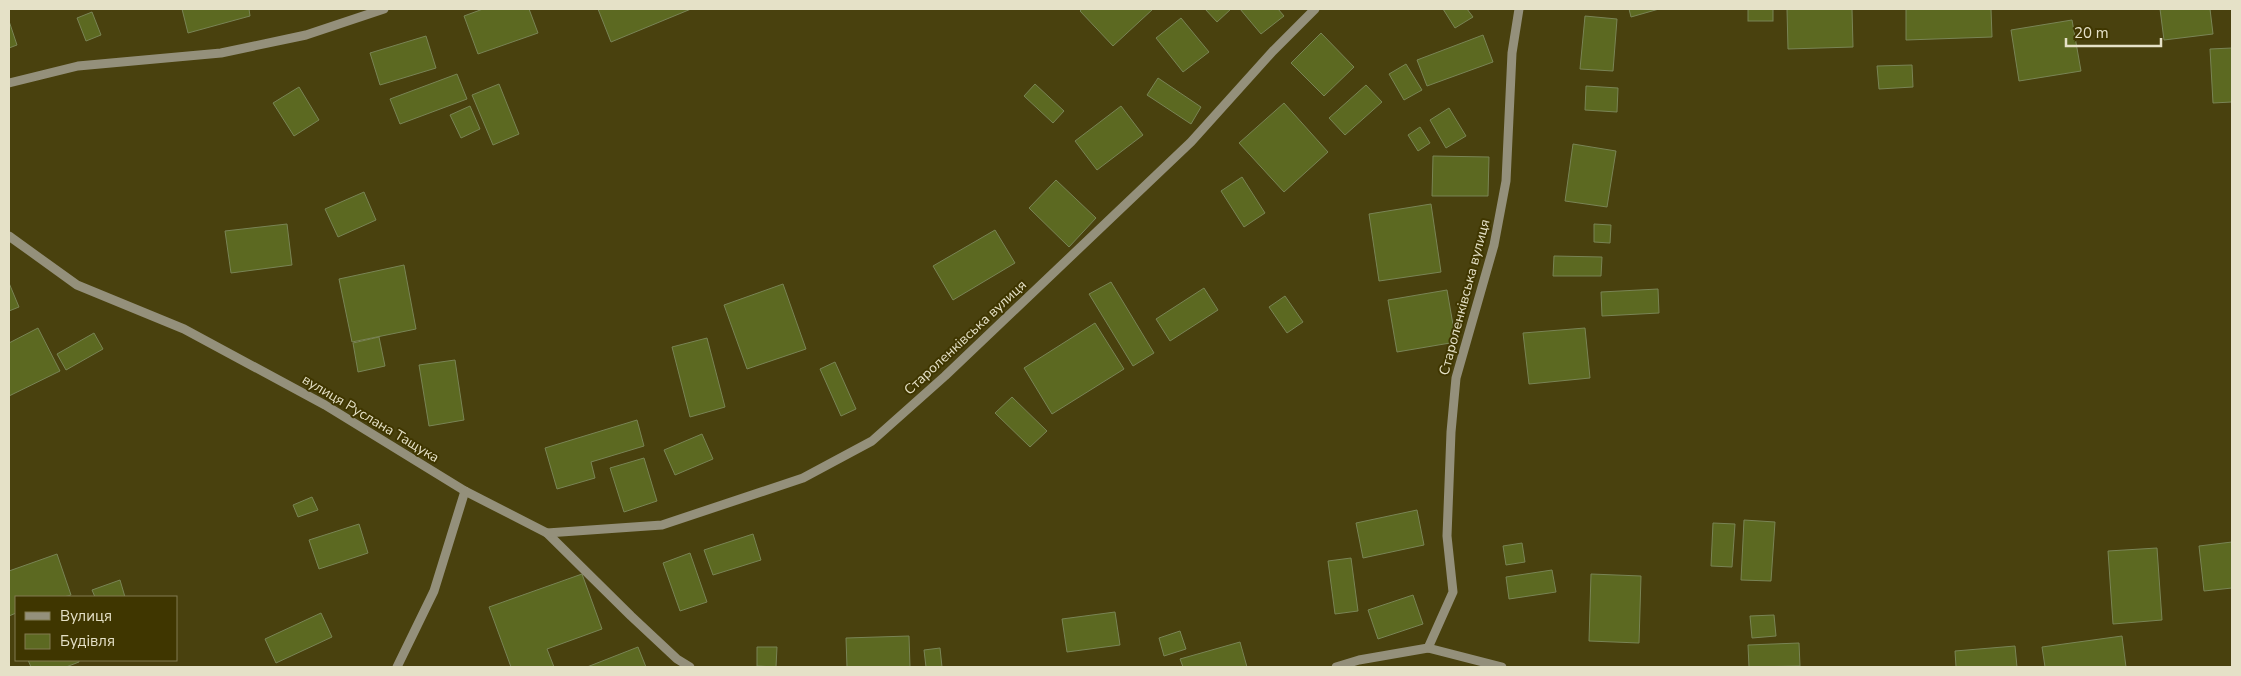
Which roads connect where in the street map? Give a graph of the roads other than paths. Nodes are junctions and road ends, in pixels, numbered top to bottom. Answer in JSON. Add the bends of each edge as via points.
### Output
{"nodes":[{"id":1,"x":384,"y":9,"type":"edge"},
{"id":2,"x":1315,"y":9,"type":"edge"},
{"id":3,"x":1519,"y":9,"type":"edge"},
{"id":4,"x":9,"y":83,"type":"edge"},
{"id":5,"x":9,"y":236,"type":"edge"},
{"id":6,"x":464,"y":491,"type":"junction"},
{"id":7,"x":547,"y":534,"type":"junction"},
{"id":8,"x":1428,"y":648,"type":"junction"},
{"id":9,"x":397,"y":667,"type":"edge"},
{"id":10,"x":690,"y":667,"type":"edge"},
{"id":11,"x":1336,"y":667,"type":"edge"},
{"id":12,"x":1502,"y":667,"type":"edge"}],
"edges":[{"from":1,"to":4,"type":"street","via":[[306,35],[221,53],[78,66]]},
{"from":2,"to":7,"type":"street","name":"Староленківська вулиця","via":[[1192,142],[872,441],[803,478],[662,525]]},
{"from":3,"to":8,"type":"street","name":"Староленківська вулиця","via":[[1512,53],[1506,181],[1494,245],[1456,378],[1447,536],[1453,592]]},
{"from":5,"to":6,"type":"street","name":"вулиця Руслана Тащука","via":[[76,285],[184,329],[325,405]]},
{"from":6,"to":7,"type":"street","name":"вулиця Руслана Тащука"},
{"from":6,"to":9,"type":"street","via":[[434,591]]},
{"from":7,"to":10,"type":"street","name":"вулиця Руслана Тащука","via":[[677,659]]},
{"from":8,"to":11,"type":"street"},
{"from":8,"to":12,"type":"street"}]}
